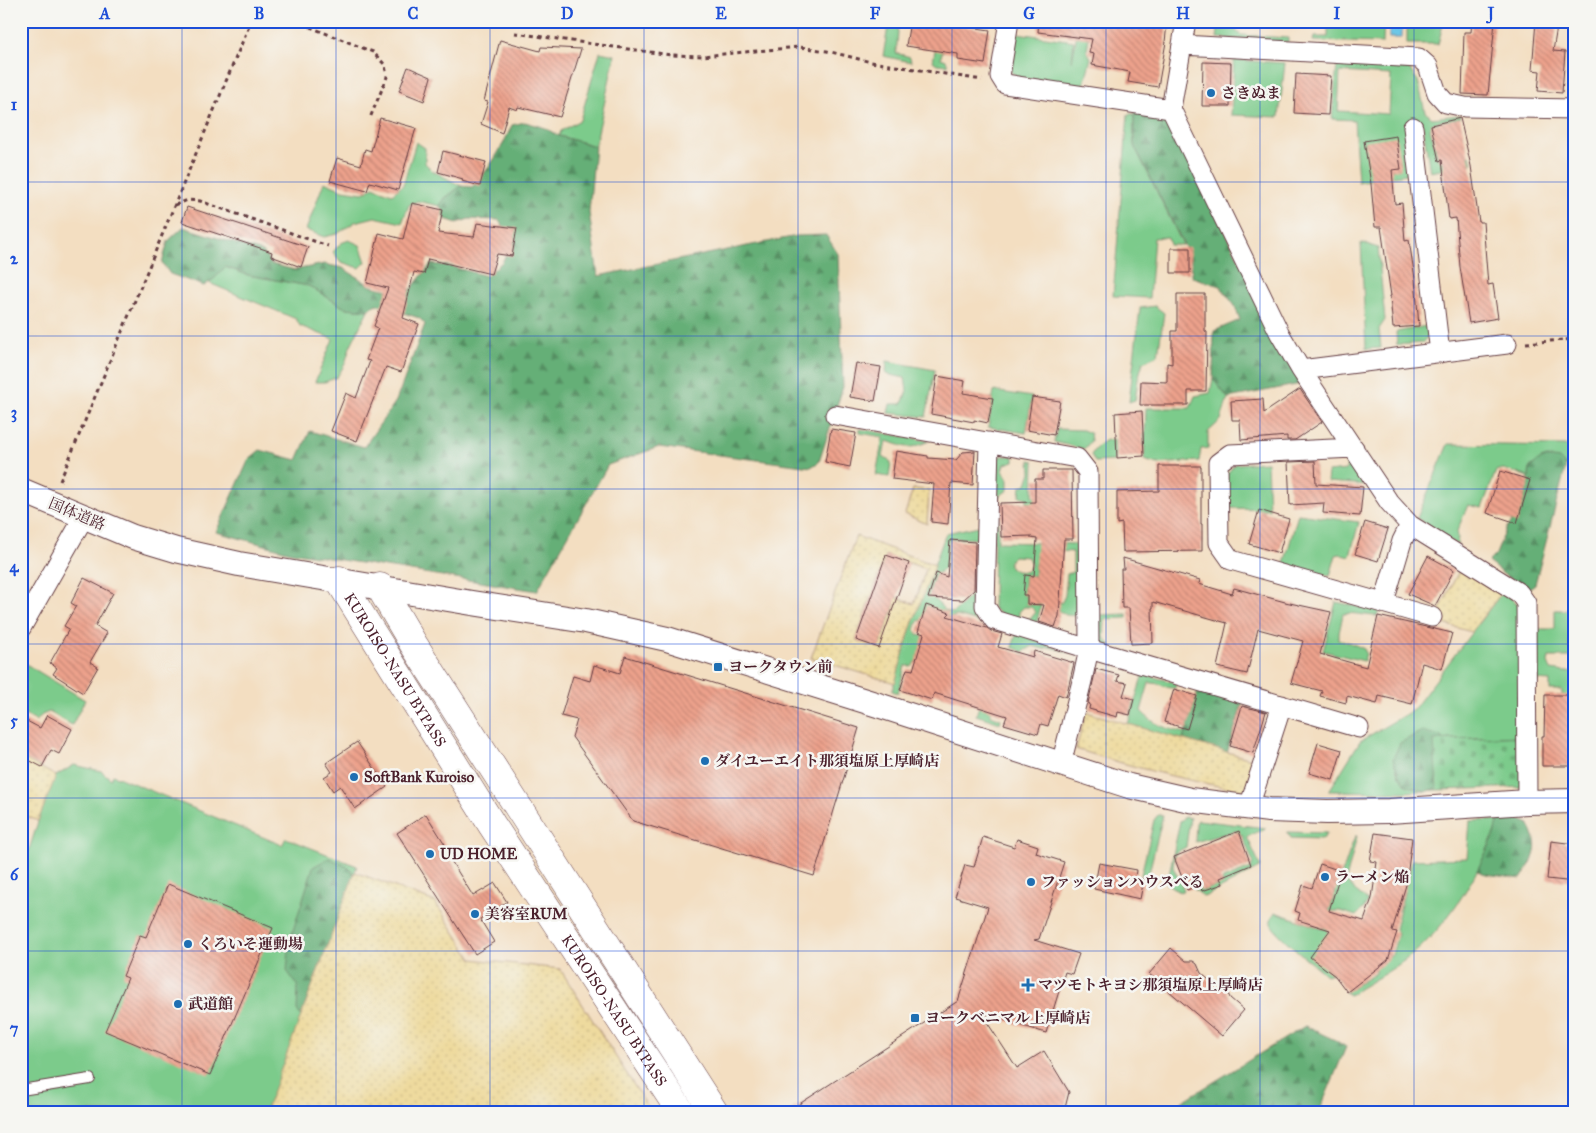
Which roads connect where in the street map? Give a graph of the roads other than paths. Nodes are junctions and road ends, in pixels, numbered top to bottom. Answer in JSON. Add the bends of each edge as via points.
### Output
{"nodes":[{"id":1,"x":1009,"y":21,"type":"edge"},
{"id":2,"x":1186,"y":21,"type":"edge"},
{"id":3,"x":1182,"y":45,"type":"junction"},
{"id":4,"x":1171,"y":108,"type":"junction"},
{"id":5,"x":1575,"y":109,"type":"edge"},
{"id":6,"x":1413,"y":127,"type":"dead end"},
{"id":7,"x":1507,"y":344,"type":"road end"},
{"id":8,"x":1440,"y":353,"type":"junction"},
{"id":9,"x":1301,"y":370,"type":"junction"},
{"id":10,"x":835,"y":415,"type":"dead end"},
{"id":11,"x":989,"y":442,"type":"junction"},
{"id":12,"x":1354,"y":448,"type":"junction"},
{"id":13,"x":21,"y":490,"type":"edge"},
{"id":14,"x":84,"y":517,"type":"junction"},
{"id":15,"x":1410,"y":525,"type":"junction"},
{"id":16,"x":339,"y":580,"type":"junction"},
{"id":17,"x":380,"y":587,"type":"junction"},
{"id":18,"x":1384,"y":602,"type":"junction"},
{"id":19,"x":1432,"y":617,"type":"dead end"},
{"id":20,"x":21,"y":628,"type":"edge"},
{"id":21,"x":1089,"y":649,"type":"junction"},
{"id":22,"x":1282,"y":705,"type":"junction"},
{"id":23,"x":1359,"y":728,"type":"dead end"},
{"id":24,"x":1061,"y":764,"type":"junction"},
{"id":25,"x":1575,"y":801,"type":"edge"},
{"id":26,"x":1527,"y":802,"type":"junction"},
{"id":27,"x":1249,"y":808,"type":"junction"},
{"id":28,"x":90,"y":1079,"type":"dead end"},
{"id":29,"x":21,"y":1090,"type":"edge"},
{"id":30,"x":681,"y":1112,"type":"edge"},
{"id":31,"x":714,"y":1112,"type":"edge"}],
"edges":[{"from":1,"to":4,"type":"street","via":[[1000,76],[1004,84]]},
{"from":2,"to":3,"type":"street"},
{"from":3,"to":4,"type":"street"},
{"from":3,"to":5,"type":"street","via":[[1419,58],[1428,66],[1436,93],[1446,103],[1466,107]]},
{"from":4,"to":9,"type":"street","via":[[1280,334]]},
{"from":6,"to":8,"type":"street"},
{"from":7,"to":8,"type":"street"},
{"from":8,"to":9,"type":"street"},
{"from":9,"to":12,"type":"street"},
{"from":10,"to":11,"type":"street"},
{"from":11,"to":21,"type":"street","via":[[986,606],[994,620]]},
{"from":11,"to":21,"type":"street","via":[[1077,458],[1088,472]]},
{"from":12,"to":15,"type":"street","via":[[1389,502]]},
{"from":12,"to":18,"type":"street","via":[[1230,454],[1218,463],[1219,543],[1231,560]]},
{"from":13,"to":14,"type":"street","name":"国体道路"},
{"from":14,"to":16,"type":"street","name":"国体道路","via":[[176,550]]},
{"from":14,"to":20,"type":"street"},
{"from":15,"to":18,"type":"street"},
{"from":15,"to":26,"type":"street","via":[[1519,593],[1526,603]]},
{"from":16,"to":17,"type":"street","name":"国体道路"},
{"from":16,"to":30,"type":"main road","name":"KUROISO-NASU BYPASS","via":[[492,824]]},
{"from":17,"to":24,"type":"street","name":"国体道路","via":[[586,621],[667,639]]},
{"from":17,"to":31,"type":"main road","name":"KUROISO-NASU BYPASS"},
{"from":18,"to":19,"type":"street"},
{"from":21,"to":22,"type":"street"},
{"from":21,"to":24,"type":"street"},
{"from":22,"to":23,"type":"street"},
{"from":22,"to":27,"type":"street"},
{"from":24,"to":27,"type":"street","name":"国体道路","via":[[1129,786],[1190,800]]},
{"from":25,"to":26,"type":"street","name":"国体道路"},
{"from":26,"to":27,"type":"street","name":"国体道路","via":[[1389,811]]},
{"from":28,"to":29,"type":"lane"}]}
